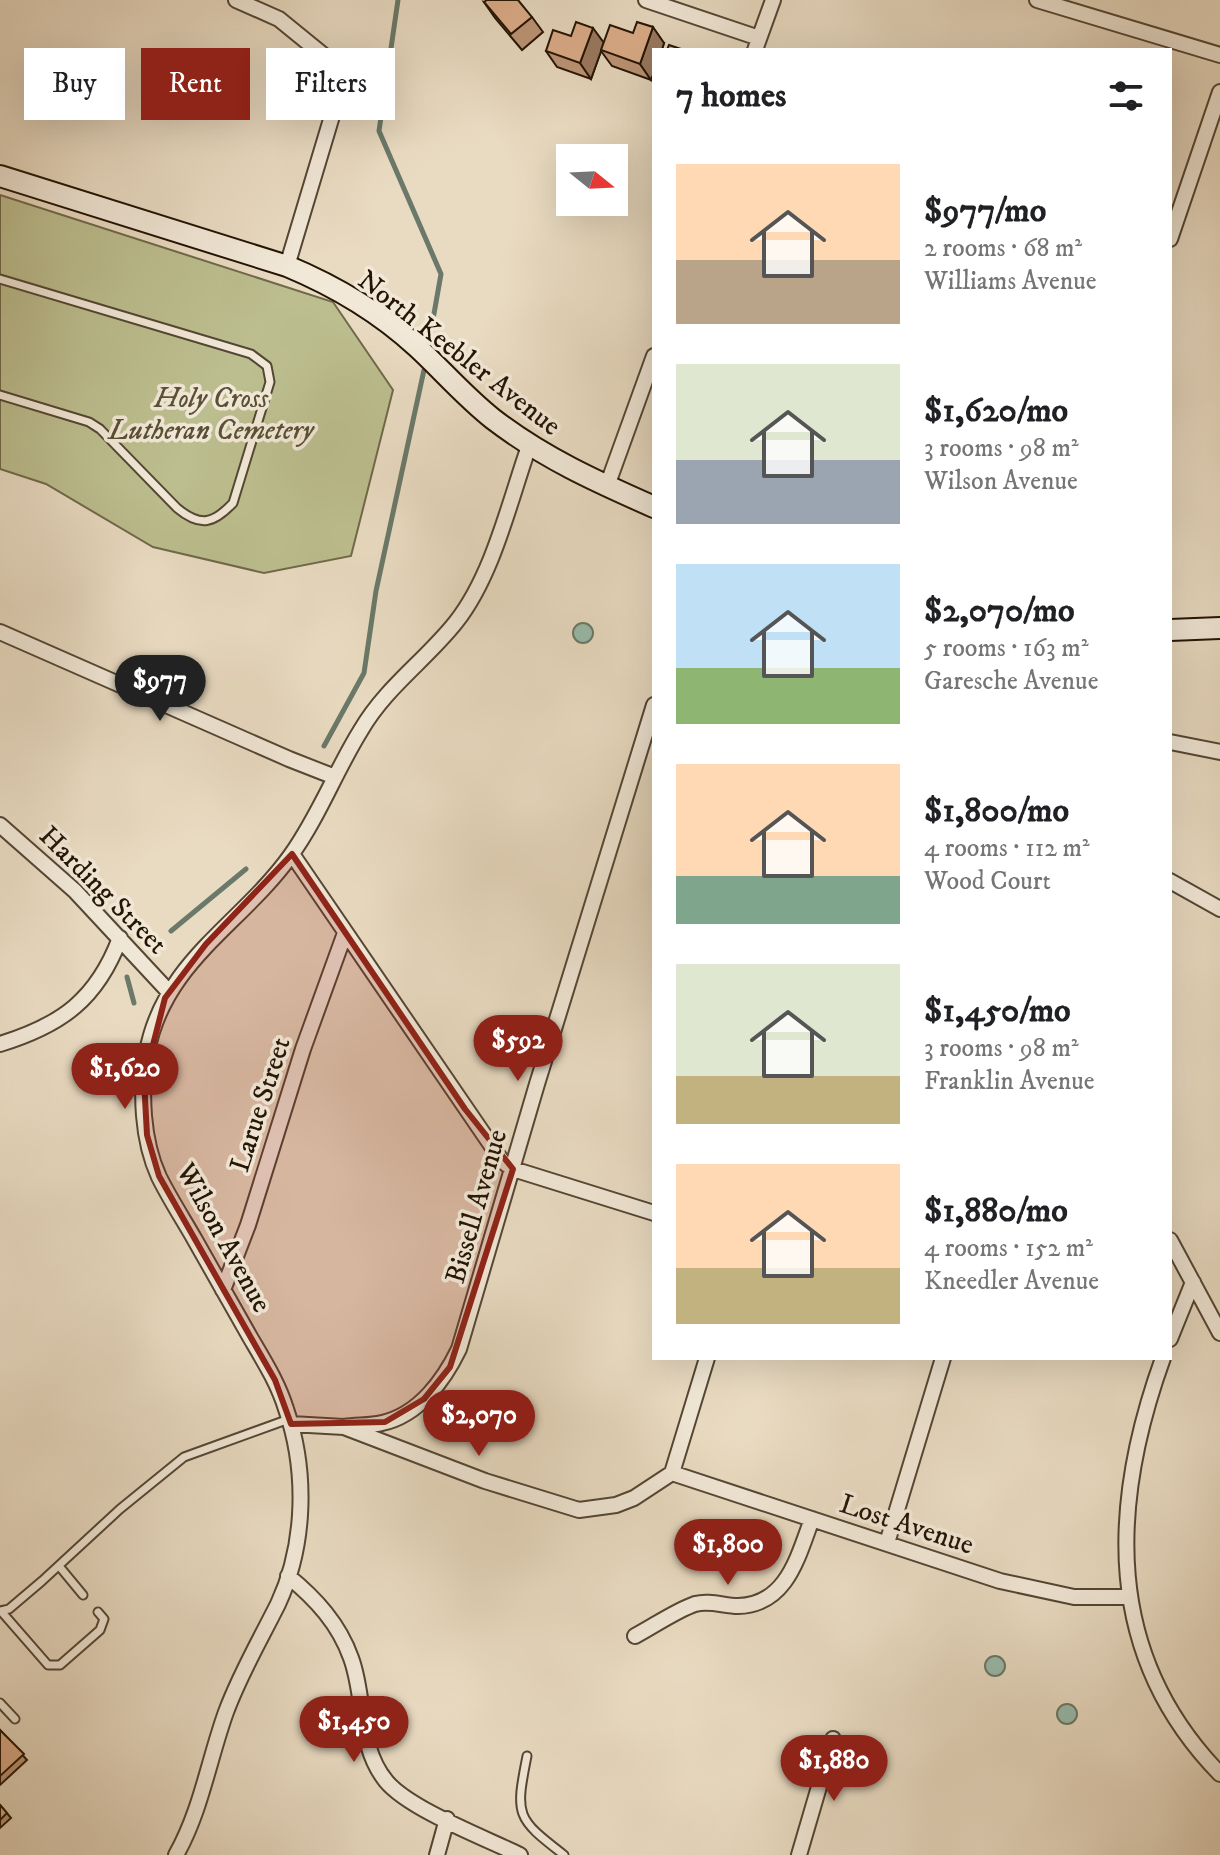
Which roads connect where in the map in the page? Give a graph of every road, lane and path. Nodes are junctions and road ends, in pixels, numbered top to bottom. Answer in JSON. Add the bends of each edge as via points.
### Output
{"nodes":[{"id":1,"x":236,"y":0,"type":"edge"},
{"id":2,"x":646,"y":0,"type":"edge"},
{"id":3,"x":773,"y":0,"type":"edge"},
{"id":4,"x":1037,"y":0,"type":"edge"},
{"id":5,"x":757,"y":44,"type":"edge"},
{"id":6,"x":1220,"y":55,"type":"edge"},
{"id":7,"x":1220,"y":92,"type":"edge"},
{"id":8,"x":0,"y":176,"type":"edge"},
{"id":9,"x":1172,"y":233,"type":"edge"},
{"id":10,"x":287,"y":266,"type":"junction"},
{"id":11,"x":0,"y":279,"type":"edge"},
{"id":12,"x":652,"y":362,"type":"edge"},
{"id":13,"x":0,"y":395,"type":"edge"},
{"id":14,"x":529,"y":446,"type":"junction"},
{"id":15,"x":607,"y":486,"type":"junction"},
{"id":16,"x":652,"y":506,"type":"edge"},
{"id":17,"x":1220,"y":628,"type":"edge"},
{"id":18,"x":1172,"y":630,"type":"edge"},
{"id":19,"x":0,"y":632,"type":"edge"},
{"id":20,"x":652,"y":712,"type":"edge"},
{"id":21,"x":1172,"y":742,"type":"edge"},
{"id":22,"x":1220,"y":752,"type":"edge"},
{"id":23,"x":335,"y":777,"type":"junction"},
{"id":24,"x":0,"y":825,"type":"edge"},
{"id":25,"x":292,"y":854,"type":"junction"},
{"id":26,"x":1172,"y":882,"type":"edge"},
{"id":27,"x":1220,"y":909,"type":"edge"},
{"id":28,"x":345,"y":933,"type":"junction"},
{"id":29,"x":120,"y":938,"type":"junction"},
{"id":30,"x":169,"y":992,"type":"junction"},
{"id":31,"x":0,"y":1044,"type":"edge"},
{"id":32,"x":513,"y":1169,"type":"junction"},
{"id":33,"x":652,"y":1212,"type":"edge"},
{"id":34,"x":1172,"y":1244,"type":"edge"},
{"id":35,"x":1193,"y":1282,"type":"junction"},
{"id":36,"x":223,"y":1290,"type":"junction"},
{"id":37,"x":1220,"y":1333,"type":"edge"},
{"id":38,"x":1172,"y":1334,"type":"edge"},
{"id":39,"x":706,"y":1360,"type":"edge"},
{"id":40,"x":942,"y":1360,"type":"edge"},
{"id":41,"x":1162,"y":1360,"type":"edge"},
{"id":42,"x":290,"y":1422,"type":"junction"},
{"id":43,"x":344,"y":1427,"type":"junction"},
{"id":44,"x":672,"y":1473,"type":"junction"},
{"id":45,"x":812,"y":1519,"type":"junction"},
{"id":46,"x":887,"y":1543,"type":"junction"},
{"id":47,"x":59,"y":1566,"type":"junction"},
{"id":48,"x":288,"y":1576,"type":"junction"},
{"id":49,"x":83,"y":1595,"type":"dead end"},
{"id":50,"x":1130,"y":1597,"type":"junction"},
{"id":51,"x":1,"y":1611,"type":"edge"},
{"id":52,"x":98,"y":1612,"type":"dead end"},
{"id":53,"x":635,"y":1636,"type":"dead end"},
{"id":54,"x":0,"y":1703,"type":"edge"},
{"id":55,"x":15,"y":1719,"type":"dead end"},
{"id":56,"x":833,"y":1739,"type":"dead end"},
{"id":57,"x":527,"y":1756,"type":"dead end"},
{"id":58,"x":1220,"y":1774,"type":"edge"},
{"id":59,"x":447,"y":1819,"type":"junction"},
{"id":60,"x":176,"y":1855,"type":"edge"},
{"id":61,"x":437,"y":1855,"type":"edge"},
{"id":62,"x":520,"y":1855,"type":"edge"},
{"id":63,"x":564,"y":1855,"type":"edge"},
{"id":64,"x":799,"y":1855,"type":"edge"}],
"edges":[{"from":1,"to":10,"type":"street","via":[[279,19],[333,63],[340,75]]},
{"from":2,"to":5,"type":"street"},
{"from":3,"to":5,"type":"street"},
{"from":4,"to":6,"type":"street"},
{"from":7,"to":9,"type":"street"},
{"from":8,"to":10,"type":"street","name":"North Keebler Avenue"},
{"from":10,"to":14,"type":"street","name":"North Keebler Avenue","via":[[323,281],[387,321]]},
{"from":11,"to":13,"type":"lane","via":[[251,354],[267,366],[270,382],[233,503],[206,522],[188,518],[89,422]]},
{"from":12,"to":15,"type":"street"},
{"from":14,"to":15,"type":"street","name":"North Keebler Avenue"},
{"from":14,"to":23,"type":"street","name":"Wilson Avenue","via":[[472,598],[437,644],[381,700]]},
{"from":15,"to":16,"type":"street","name":"North Keebler Avenue"},
{"from":17,"to":18,"type":"street"},
{"from":19,"to":23,"type":"street"},
{"from":20,"to":32,"type":"street","name":"Bissell Avenue"},
{"from":21,"to":22,"type":"street"},
{"from":23,"to":25,"type":"street","name":"Wilson Avenue"},
{"from":24,"to":29,"type":"street","name":"Harding Street"},
{"from":25,"to":28,"type":"street"},
{"from":25,"to":30,"type":"street","name":"Wilson Avenue","via":[[262,892],[206,944]]},
{"from":26,"to":27,"type":"street"},
{"from":28,"to":32,"type":"street","via":[[487,1140]]},
{"from":28,"to":36,"type":"street","name":"Larue Street"},
{"from":29,"to":30,"type":"street","name":"Harding Street"},
{"from":29,"to":31,"type":"street","via":[[101,978],[71,1011],[32,1034]]},
{"from":30,"to":36,"type":"street","name":"Wilson Avenue","via":[[148,1050],[147,1135],[159,1176]]},
{"from":32,"to":33,"type":"street"},
{"from":32,"to":43,"type":"street","name":"Bissell Avenue","via":[[450,1367],[407,1411],[385,1422]]},
{"from":34,"to":35,"type":"street"},
{"from":35,"to":37,"type":"street"},
{"from":35,"to":38,"type":"street"},
{"from":36,"to":42,"type":"street","name":"Wilson Avenue","via":[[275,1380]]},
{"from":39,"to":44,"type":"street"},
{"from":40,"to":46,"type":"street"},
{"from":41,"to":50,"type":"street","via":[[1129,1479],[1125,1520]]},
{"from":42,"to":43,"type":"street"},
{"from":42,"to":47,"type":"lane","via":[[184,1457]]},
{"from":42,"to":48,"type":"street","name":"Wilson Avenue","via":[[299,1516]]},
{"from":43,"to":44,"type":"street","via":[[579,1510],[634,1498]]},
{"from":44,"to":45,"type":"street","name":"Lost Avenue"},
{"from":45,"to":46,"type":"street","name":"Lost Avenue"},
{"from":45,"to":53,"type":"street","via":[[791,1575],[770,1596],[742,1606],[696,1604]]},
{"from":46,"to":50,"type":"street","name":"Lost Avenue","via":[[1037,1591]]},
{"from":47,"to":49,"type":"lane"},
{"from":47,"to":51,"type":"lane"},
{"from":48,"to":59,"type":"street","via":[[324,1610],[352,1659],[376,1766],[402,1796]]},
{"from":48,"to":60,"type":"street","name":"Wilson Avenue","via":[[232,1696]]},
{"from":50,"to":58,"type":"street","via":[[1142,1644],[1168,1704]]},
{"from":51,"to":52,"type":"lane","via":[[54,1667],[100,1630],[104,1619]]},
{"from":54,"to":55,"type":"lane"},
{"from":56,"to":64,"type":"street"},
{"from":57,"to":63,"type":"lane","via":[[522,1817]]},
{"from":59,"to":61,"type":"street"},
{"from":59,"to":62,"type":"street"}]}
